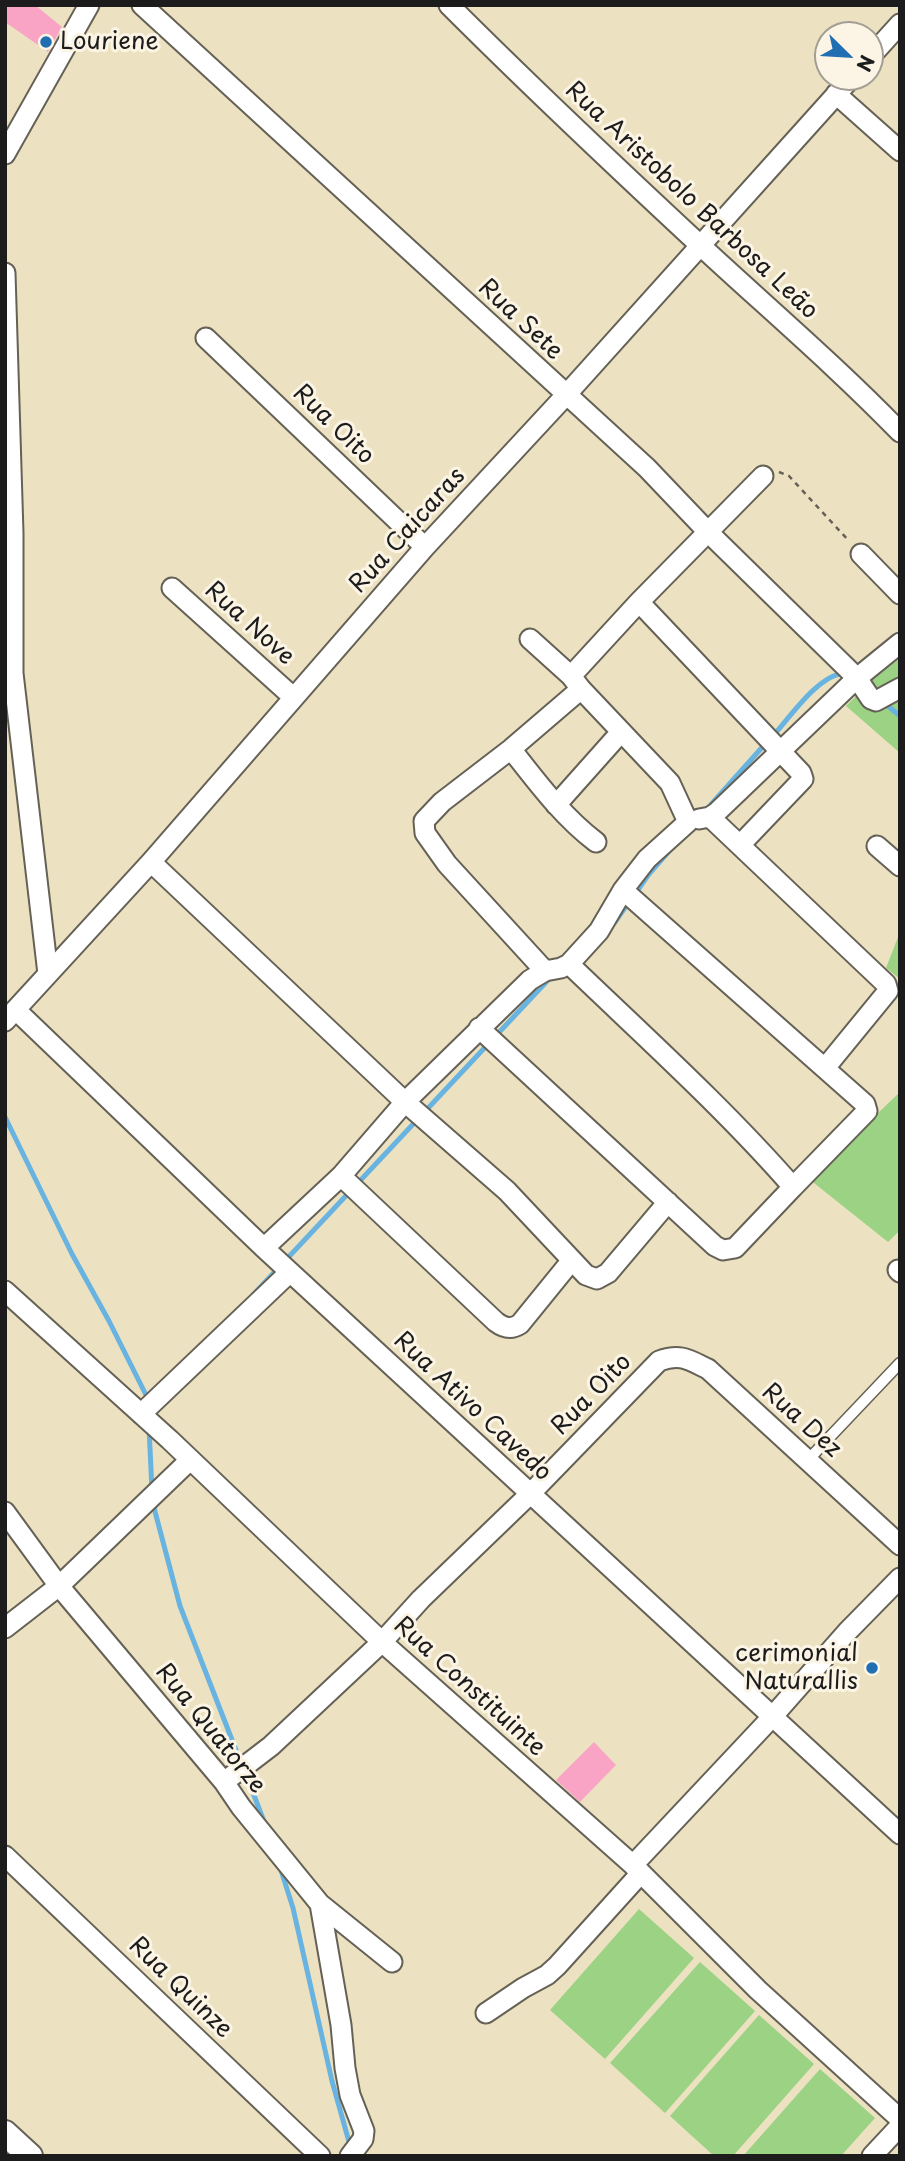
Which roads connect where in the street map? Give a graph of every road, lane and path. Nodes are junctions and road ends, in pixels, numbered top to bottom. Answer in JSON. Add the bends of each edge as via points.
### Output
{"nodes":[{"id":1,"x":89,"y":5,"type":"edge"},
{"id":2,"x":142,"y":5,"type":"edge"},
{"id":3,"x":449,"y":5,"type":"edge"},
{"id":4,"x":900,"y":24,"type":"edge"},
{"id":5,"x":884,"y":42,"type":"edge"},
{"id":6,"x":839,"y":91,"type":"edge"},
{"id":7,"x":836,"y":94,"type":"junction"},
{"id":8,"x":900,"y":151,"type":"edge"},
{"id":9,"x":5,"y":153,"type":"edge"},
{"id":10,"x":701,"y":246,"type":"junction"},
{"id":11,"x":5,"y":273,"type":"edge"},
{"id":12,"x":206,"y":338,"type":"dead end"},
{"id":13,"x":566,"y":395,"type":"junction"},
{"id":14,"x":900,"y":432,"type":"edge"},
{"id":15,"x":763,"y":476,"type":"joint"},
{"id":16,"x":708,"y":532,"type":"junction"},
{"id":17,"x":425,"y":547,"type":"junction"},
{"id":18,"x":861,"y":554,"type":"joint"},
{"id":19,"x":172,"y":588,"type":"dead end"},
{"id":20,"x":900,"y":594,"type":"edge"},
{"id":21,"x":639,"y":602,"type":"junction"},
{"id":22,"x":530,"y":639,"type":"dead end"},
{"id":23,"x":900,"y":643,"type":"edge"},
{"id":24,"x":857,"y":678,"type":"junction"},
{"id":25,"x":576,"y":683,"type":"junction"},
{"id":26,"x":900,"y":688,"type":"edge"},
{"id":27,"x":293,"y":697,"type":"junction"},
{"id":28,"x":621,"y":732,"type":"junction"},
{"id":29,"x":511,"y":749,"type":"junction"},
{"id":30,"x":781,"y":752,"type":"junction"},
{"id":31,"x":556,"y":805,"type":"junction"},
{"id":32,"x":710,"y":817,"type":"junction"},
{"id":33,"x":688,"y":822,"type":"junction"},
{"id":34,"x":596,"y":842,"type":"dead end"},
{"id":35,"x":740,"y":845,"type":"junction"},
{"id":36,"x":877,"y":846,"type":"dead end"},
{"id":37,"x":151,"y":862,"type":"junction"},
{"id":38,"x":900,"y":866,"type":"edge"},
{"id":39,"x":623,"y":890,"type":"junction"},
{"id":40,"x":569,"y":964,"type":"junction"},
{"id":41,"x":900,"y":970,"type":"edge"},
{"id":42,"x":545,"y":971,"type":"junction"},
{"id":43,"x":48,"y":974,"type":"junction"},
{"id":44,"x":888,"y":991,"type":"junction"},
{"id":45,"x":11,"y":1016,"type":"edge"},
{"id":46,"x":479,"y":1028,"type":"junction"},
{"id":47,"x":825,"y":1068,"type":"junction"},
{"id":48,"x":405,"y":1102,"type":"junction"},
{"id":49,"x":341,"y":1176,"type":"junction"},
{"id":50,"x":793,"y":1187,"type":"junction"},
{"id":51,"x":667,"y":1202,"type":"junction"},
{"id":52,"x":264,"y":1248,"type":"junction"},
{"id":53,"x":572,"y":1260,"type":"junction"},
{"id":54,"x":290,"y":1272,"type":"junction"},
{"id":55,"x":5,"y":1291,"type":"edge"},
{"id":56,"x":659,"y":1361,"type":"joint"},
{"id":57,"x":900,"y":1363,"type":"edge"},
{"id":58,"x":147,"y":1410,"type":"junction"},
{"id":59,"x":190,"y":1460,"type":"junction"},
{"id":60,"x":808,"y":1460,"type":"junction"},
{"id":61,"x":530,"y":1494,"type":"junction"},
{"id":62,"x":5,"y":1512,"type":"edge"},
{"id":63,"x":900,"y":1545,"type":"edge"},
{"id":64,"x":900,"y":1578,"type":"edge"},
{"id":65,"x":59,"y":1586,"type":"junction"},
{"id":66,"x":5,"y":1628,"type":"edge"},
{"id":67,"x":382,"y":1642,"type":"junction"},
{"id":68,"x":773,"y":1716,"type":"junction"},
{"id":69,"x":231,"y":1778,"type":"junction"},
{"id":70,"x":900,"y":1834,"type":"edge"},
{"id":71,"x":5,"y":1856,"type":"edge"},
{"id":72,"x":637,"y":1869,"type":"junction"},
{"id":73,"x":320,"y":1904,"type":"junction"},
{"id":74,"x":392,"y":1962,"type":"dead end"},
{"id":75,"x":486,"y":2013,"type":"dead end"},
{"id":76,"x":900,"y":2119,"type":"edge"},
{"id":77,"x":900,"y":2126,"type":"edge"},
{"id":78,"x":5,"y":2133,"type":"edge"},
{"id":79,"x":354,"y":2152,"type":"edge"},
{"id":80,"x":30,"y":2156,"type":"edge"},
{"id":81,"x":320,"y":2156,"type":"edge"},
{"id":82,"x":872,"y":2156,"type":"edge"}],
"edges":[{"from":1,"to":9,"type":"street"},
{"from":2,"to":13,"type":"street","name":"Rua Sete"},
{"from":3,"to":10,"type":"street","name":"Rua Aristobolo Barbosa Leão"},
{"from":4,"to":5,"type":"street"},
{"from":6,"to":7,"type":"street","name":"Rua Caicaras"},
{"from":7,"to":8,"type":"street"},
{"from":7,"to":10,"type":"street","name":"Rua Caicaras"},
{"from":10,"to":13,"type":"street","name":"Rua Caicaras"},
{"from":10,"to":14,"type":"street","name":"Rua Aristobolo Barbosa Leão"},
{"from":11,"to":43,"type":"street","via":[[13,673]]},
{"from":12,"to":17,"type":"street","name":"Rua Oito"},
{"from":13,"to":16,"type":"street","name":"Rua Sete","via":[[647,468]]},
{"from":13,"to":17,"type":"street","name":"Rua Caicaras"},
{"from":15,"to":16,"type":"street"},
{"from":15,"to":18,"type":"path","via":[[774,471],[789,476]]},
{"from":16,"to":21,"type":"street"},
{"from":16,"to":24,"type":"street","name":"Rua Sete"},
{"from":17,"to":27,"type":"street","name":"Rua Caicaras"},
{"from":18,"to":20,"type":"street"},
{"from":19,"to":27,"type":"street","name":"Rua Nove"},
{"from":21,"to":25,"type":"street"},
{"from":21,"to":30,"type":"street"},
{"from":22,"to":25,"type":"street"},
{"from":23,"to":24,"type":"street"},
{"from":24,"to":26,"type":"street","name":"Rua Sete","via":[[876,701]]},
{"from":24,"to":30,"type":"street"},
{"from":25,"to":28,"type":"street"},
{"from":25,"to":29,"type":"street"},
{"from":27,"to":37,"type":"street","name":"Rua Caicaras"},
{"from":28,"to":31,"type":"street"},
{"from":28,"to":33,"type":"street","via":[[670,783]]},
{"from":29,"to":31,"type":"street"},
{"from":29,"to":42,"type":"street","via":[[442,802],[423,825],[447,864]]},
{"from":30,"to":32,"type":"street"},
{"from":30,"to":35,"type":"street","via":[[803,779]]},
{"from":31,"to":34,"type":"street"},
{"from":32,"to":33,"type":"street"},
{"from":32,"to":35,"type":"street"},
{"from":33,"to":39,"type":"street","via":[[647,859]]},
{"from":35,"to":44,"type":"street","via":[[886,984]]},
{"from":36,"to":38,"type":"street"},
{"from":37,"to":43,"type":"street","name":"Rua Caicaras"},
{"from":37,"to":48,"type":"street"},
{"from":39,"to":40,"type":"street","via":[[599,931]]},
{"from":39,"to":47,"type":"street"},
{"from":40,"to":42,"type":"street"},
{"from":40,"to":50,"type":"street"},
{"from":41,"to":44,"type":"street"},
{"from":42,"to":46,"type":"street"},
{"from":43,"to":45,"type":"street","name":"Rua Caicaras"},
{"from":44,"to":47,"type":"street"},
{"from":45,"to":52,"type":"street","name":"Rua Ativo Cavedo"},
{"from":46,"to":48,"type":"street"},
{"from":46,"to":51,"type":"street"},
{"from":47,"to":50,"type":"street","via":[[867,1111]]},
{"from":48,"to":49,"type":"street"},
{"from":48,"to":53,"type":"street","via":[[507,1191]]},
{"from":49,"to":52,"type":"street"},
{"from":49,"to":53,"type":"street","via":[[505,1327],[520,1324]]},
{"from":50,"to":51,"type":"street","via":[[735,1248],[723,1250]]},
{"from":51,"to":53,"type":"street","via":[[602,1278],[591,1278]]},
{"from":52,"to":54,"type":"street","name":"Rua Ativo Cavedo"},
{"from":54,"to":58,"type":"street"},
{"from":54,"to":61,"type":"street","name":"Rua Ativo Cavedo"},
{"from":55,"to":58,"type":"street","name":"Rua Constituinte"},
{"from":56,"to":60,"type":"street","name":"Rua Dez","via":[[684,1357],[708,1369]]},
{"from":56,"to":61,"type":"street","name":"Rua Oito"},
{"from":57,"to":60,"type":"lane"},
{"from":58,"to":59,"type":"street","name":"Rua Constituinte"},
{"from":59,"to":65,"type":"street"},
{"from":59,"to":67,"type":"street","name":"Rua Constituinte"},
{"from":60,"to":63,"type":"street","name":"Rua Dez"},
{"from":61,"to":67,"type":"street","name":"Rua Oito"},
{"from":61,"to":68,"type":"street","name":"Rua Ativo Cavedo"},
{"from":62,"to":65,"type":"street","name":"Rua Quatorze"},
{"from":64,"to":68,"type":"street"},
{"from":65,"to":66,"type":"street"},
{"from":65,"to":69,"type":"street","name":"Rua Quatorze"},
{"from":67,"to":69,"type":"street","name":"Rua Oito"},
{"from":67,"to":72,"type":"street","name":"Rua Constituinte"},
{"from":68,"to":70,"type":"street","name":"Rua Ativo Cavedo"},
{"from":68,"to":72,"type":"street"},
{"from":69,"to":73,"type":"street","name":"Rua Quatorze","via":[[257,1825]]},
{"from":71,"to":81,"type":"street","name":"Rua Quinze"},
{"from":72,"to":75,"type":"street","via":[[557,1966]]},
{"from":72,"to":76,"type":"street","name":"Rua Constituinte","via":[[758,1990]]},
{"from":73,"to":74,"type":"street","name":"Rua Quatorze"},
{"from":73,"to":79,"type":"street","via":[[350,2095],[364,2131]]},
{"from":77,"to":82,"type":"street"},
{"from":78,"to":80,"type":"street"}]}
